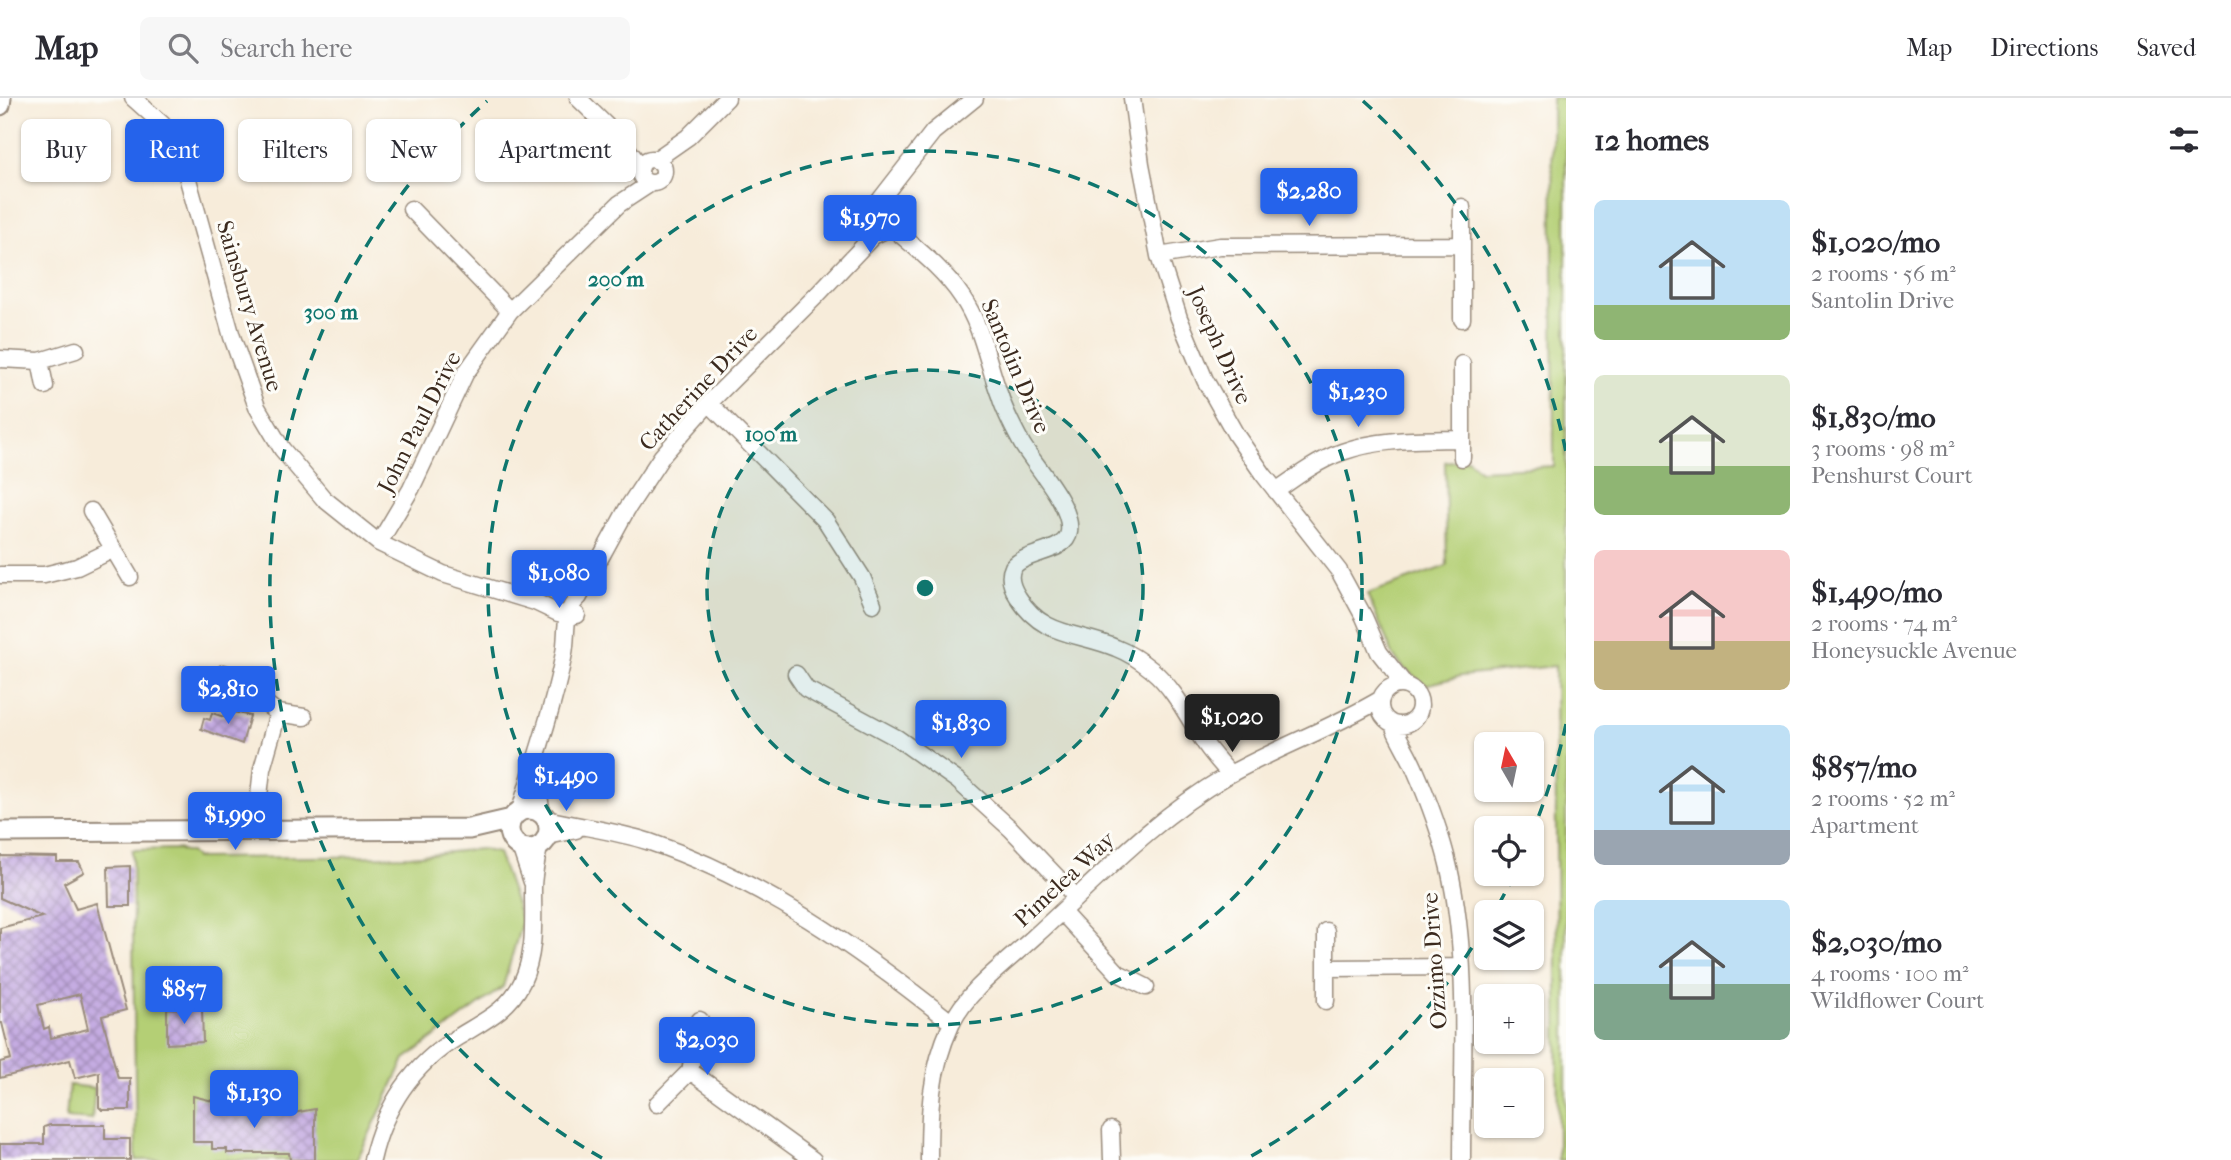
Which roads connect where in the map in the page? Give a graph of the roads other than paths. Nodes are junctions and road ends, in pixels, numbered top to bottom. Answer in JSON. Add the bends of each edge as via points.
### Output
{"nodes":[{"id":1,"x":1,"y":98,"type":"edge"},
{"id":2,"x":133,"y":98,"type":"edge"},
{"id":3,"x":578,"y":98,"type":"edge"},
{"id":4,"x":727,"y":98,"type":"edge"},
{"id":5,"x":975,"y":98,"type":"edge"},
{"id":6,"x":1133,"y":98,"type":"edge"},
{"id":7,"x":0,"y":105,"type":"edge"},
{"id":8,"x":650,"y":169,"type":"junction"},
{"id":9,"x":1462,"y":207,"type":"dead end"},
{"id":10,"x":411,"y":209,"type":"dead end"},
{"id":11,"x":876,"y":224,"type":"junction"},
{"id":12,"x":1462,"y":245,"type":"junction"},
{"id":13,"x":1159,"y":256,"type":"junction"},
{"id":14,"x":510,"y":311,"type":"junction"},
{"id":15,"x":1462,"y":319,"type":"dead end"},
{"id":16,"x":76,"y":350,"type":"dead end"},
{"id":17,"x":0,"y":359,"type":"edge"},
{"id":18,"x":40,"y":361,"type":"junction"},
{"id":19,"x":1462,"y":364,"type":"dead end"},
{"id":20,"x":45,"y":386,"type":"dead end"},
{"id":21,"x":709,"y":403,"type":"junction"},
{"id":22,"x":1462,"y":439,"type":"junction"},
{"id":23,"x":1462,"y":458,"type":"dead end"},
{"id":24,"x":1276,"y":491,"type":"junction"},
{"id":25,"x":91,"y":511,"type":"dead end"},
{"id":26,"x":379,"y":542,"type":"junction"},
{"id":27,"x":114,"y":549,"type":"junction"},
{"id":28,"x":0,"y":575,"type":"edge"},
{"id":29,"x":130,"y":577,"type":"dead end"},
{"id":30,"x":873,"y":604,"type":"dead end"},
{"id":31,"x":570,"y":613,"type":"junction"},
{"id":32,"x":1379,"y":652,"type":"junction"},
{"id":33,"x":224,"y":673,"type":"dead end"},
{"id":34,"x":796,"y":674,"type":"dead end"},
{"id":35,"x":1405,"y":685,"type":"junction"},
{"id":36,"x":1382,"y":697,"type":"junction"},
{"id":37,"x":278,"y":713,"type":"junction"},
{"id":38,"x":304,"y":717,"type":"dead end"},
{"id":39,"x":1346,"y":719,"type":"junction"},
{"id":40,"x":1389,"y":721,"type":"junction"},
{"id":41,"x":1412,"y":722,"type":"junction"},
{"id":42,"x":1413,"y":765,"type":"junction"},
{"id":43,"x":1226,"y":776,"type":"junction"},
{"id":44,"x":530,"y":829,"type":"junction"},
{"id":45,"x":0,"y":832,"type":"edge"},
{"id":46,"x":255,"y":832,"type":"junction"},
{"id":47,"x":1076,"y":897,"type":"junction"},
{"id":48,"x":1062,"y":912,"type":"junction"},
{"id":49,"x":1326,"y":932,"type":"dead end"},
{"id":50,"x":1461,"y":967,"type":"junction"},
{"id":51,"x":1326,"y":968,"type":"junction"},
{"id":52,"x":1146,"y":987,"type":"dead end"},
{"id":53,"x":1326,"y":1001,"type":"dead end"},
{"id":54,"x":700,"y":1020,"type":"dead end"},
{"id":55,"x":952,"y":1023,"type":"junction"},
{"id":56,"x":690,"y":1071,"type":"junction"},
{"id":57,"x":657,"y":1104,"type":"dead end"},
{"id":58,"x":1111,"y":1130,"type":"dead end"},
{"id":59,"x":372,"y":1160,"type":"edge"},
{"id":60,"x":813,"y":1160,"type":"edge"},
{"id":61,"x":929,"y":1160,"type":"edge"},
{"id":62,"x":1112,"y":1160,"type":"edge"},
{"id":63,"x":1462,"y":1160,"type":"edge"}],
"edges":[{"from":1,"to":7,"type":"street"},
{"from":2,"to":26,"type":"street","name":"Sainsbury Avenue","via":[[162,124],[180,151],[232,337],[257,407],[282,449],[324,499]]},
{"from":3,"to":8,"type":"street"},
{"from":4,"to":8,"type":"street","name":"John Paul Drive"},
{"from":5,"to":11,"type":"street","name":"Catherine Drive","via":[[933,132],[902,171]]},
{"from":6,"to":13,"type":"street","name":"Joseph Drive"},
{"from":8,"to":14,"type":"street","name":"John Paul Drive"},
{"from":9,"to":12,"type":"street"},
{"from":10,"to":14,"type":"street"},
{"from":11,"to":21,"type":"street","name":"Catherine Drive","via":[[816,296]]},
{"from":11,"to":43,"type":"street","name":"Santolin Drive","via":[[940,269],[962,297],[980,327],[1013,427],[1065,512],[1070,529],[1065,541],[1017,561],[1010,572],[1013,589],[1046,626],[1115,647],[1153,671]]},
{"from":12,"to":13,"type":"street","via":[[1220,246]]},
{"from":12,"to":15,"type":"street"},
{"from":13,"to":24,"type":"street","name":"Joseph Drive","via":[[1205,380],[1236,435]]},
{"from":14,"to":26,"type":"street","name":"John Paul Drive","via":[[465,374],[411,489]]},
{"from":16,"to":18,"type":"street"},
{"from":17,"to":18,"type":"street"},
{"from":18,"to":20,"type":"street"},
{"from":19,"to":22,"type":"street"},
{"from":21,"to":30,"type":"street","via":[[826,521],[862,577]]},
{"from":21,"to":31,"type":"street","name":"Catherine Drive","via":[[662,456]]},
{"from":22,"to":23,"type":"street"},
{"from":22,"to":24,"type":"street","via":[[1377,443],[1342,452]]},
{"from":24,"to":32,"type":"street","name":"Joseph Drive","via":[[1339,571]]},
{"from":25,"to":27,"type":"street"},
{"from":26,"to":31,"type":"street","name":"Sainsbury Avenue","via":[[443,574]]},
{"from":27,"to":28,"type":"street","via":[[44,575]]},
{"from":27,"to":29,"type":"street"},
{"from":31,"to":44,"type":"street","via":[[559,679],[534,767]]},
{"from":32,"to":35,"type":"street","name":"Joseph Drive"},
{"from":32,"to":36,"type":"street","name":"Joseph Drive"},
{"from":33,"to":37,"type":"street"},
{"from":34,"to":47,"type":"street","via":[[806,689],[897,738],[958,781]]},
{"from":35,"to":36,"type":"street","via":[[1393,687]]},
{"from":35,"to":41,"type":"street","via":[[1420,698],[1420,711]]},
{"from":36,"to":39,"type":"street","name":"Pimelea Way"},
{"from":36,"to":40,"type":"street","via":[[1381,712]]},
{"from":37,"to":38,"type":"street"},
{"from":37,"to":46,"type":"street","via":[[262,769]]},
{"from":39,"to":40,"type":"street","name":"Pimelea Way"},
{"from":39,"to":43,"type":"street","name":"Pimelea Way"},
{"from":40,"to":41,"type":"street","via":[[1400,726]]},
{"from":40,"to":42,"type":"street","name":"Ozzimo Drive"},
{"from":41,"to":42,"type":"street","name":"Ozzimo Drive"},
{"from":42,"to":50,"type":"street","name":"Ozzimo Drive","via":[[1449,867]]},
{"from":43,"to":47,"type":"street","name":"Pimelea Way","via":[[1160,823]]},
{"from":44,"to":46,"type":"street"},
{"from":44,"to":55,"type":"street","via":[[604,830],[703,863],[801,913]]},
{"from":44,"to":59,"type":"street","via":[[534,932],[531,959],[521,984],[500,1010],[436,1052],[400,1091]]},
{"from":45,"to":46,"type":"street"},
{"from":47,"to":48,"type":"street","name":"Pimelea Way"},
{"from":48,"to":52,"type":"street","via":[[1118,973]]},
{"from":48,"to":55,"type":"street","name":"Pimelea Way","via":[[985,983]]},
{"from":49,"to":51,"type":"street"},
{"from":50,"to":51,"type":"street"},
{"from":50,"to":63,"type":"street","name":"Ozzimo Drive"},
{"from":51,"to":53,"type":"street"},
{"from":54,"to":56,"type":"street"},
{"from":55,"to":61,"type":"street","name":"Pimelea Way","via":[[930,1094]]},
{"from":56,"to":57,"type":"street"},
{"from":56,"to":60,"type":"street"},
{"from":58,"to":62,"type":"street"}]}
